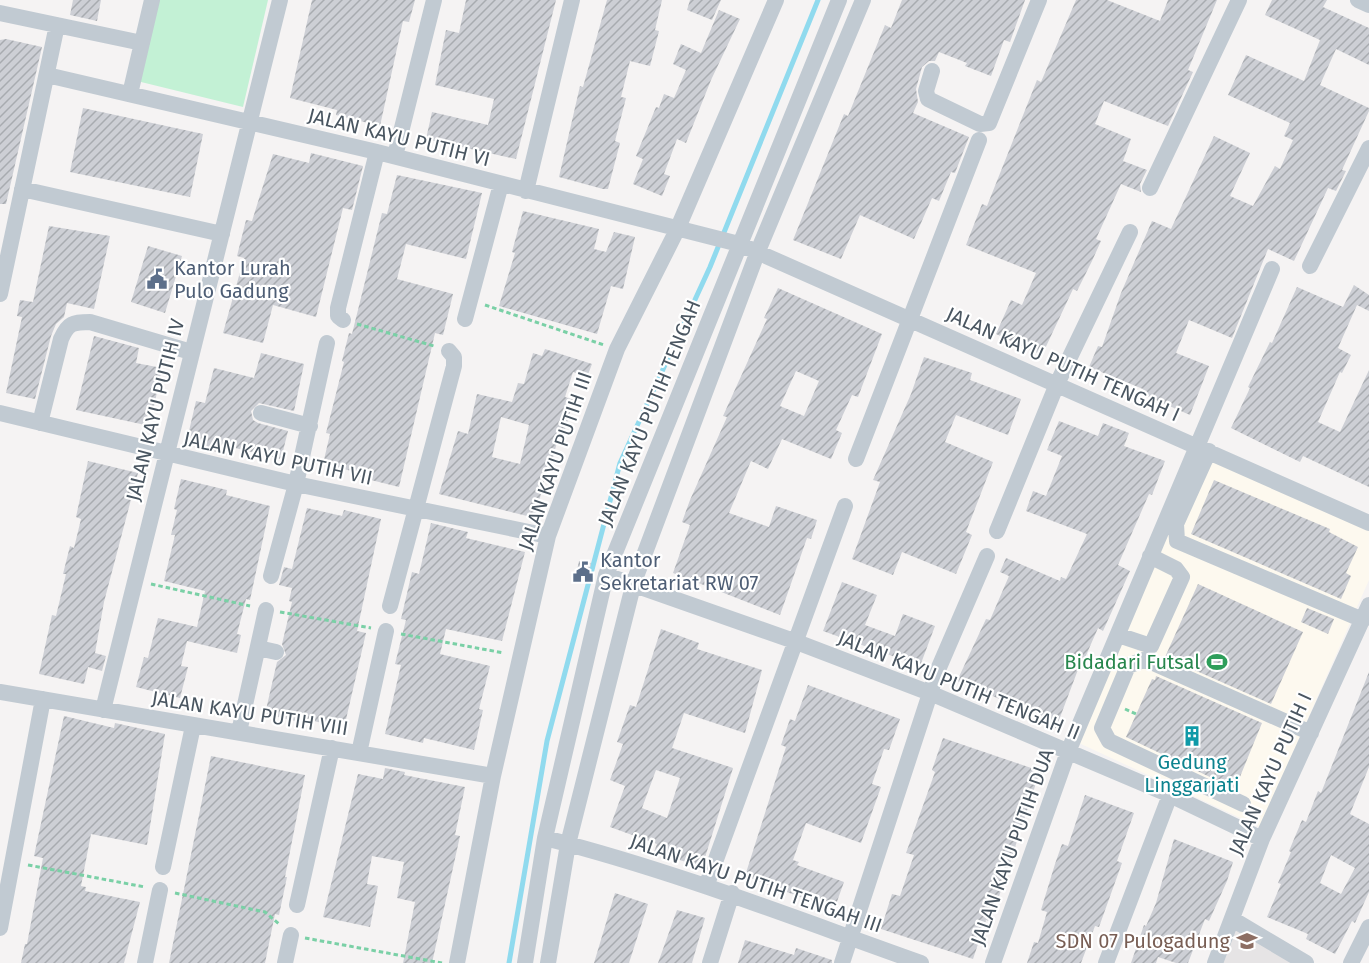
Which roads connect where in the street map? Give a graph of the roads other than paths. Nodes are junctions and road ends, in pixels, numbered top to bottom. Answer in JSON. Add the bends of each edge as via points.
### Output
{"nodes":[{"id":1,"x":152,"y":0,"type":"edge"},
{"id":2,"x":280,"y":0,"type":"edge"},
{"id":3,"x":434,"y":0,"type":"edge"},
{"id":4,"x":572,"y":0,"type":"edge"},
{"id":5,"x":776,"y":0,"type":"edge"},
{"id":6,"x":838,"y":0,"type":"edge"},
{"id":7,"x":863,"y":0,"type":"edge"},
{"id":8,"x":1039,"y":0,"type":"edge"},
{"id":9,"x":1239,"y":0,"type":"edge"},
{"id":10,"x":1358,"y":0,"type":"edge"},
{"id":11,"x":1369,"y":5,"type":"edge"},
{"id":12,"x":0,"y":13,"type":"edge"},
{"id":13,"x":57,"y":25,"type":"junction"},
{"id":14,"x":142,"y":43,"type":"junction"},
{"id":15,"x":932,"y":71,"type":"dead end"},
{"id":16,"x":47,"y":75,"type":"junction"},
{"id":17,"x":130,"y":94,"type":"junction"},
{"id":18,"x":252,"y":122,"type":"junction"},
{"id":19,"x":979,"y":140,"type":"dead end"},
{"id":20,"x":1369,"y":148,"type":"edge"},
{"id":21,"x":377,"y":152,"type":"junction"},
{"id":22,"x":394,"y":156,"type":"junction"},
{"id":23,"x":501,"y":184,"type":"junction"},
{"id":24,"x":1150,"y":188,"type":"dead end"},
{"id":25,"x":22,"y":189,"type":"junction"},
{"id":26,"x":525,"y":191,"type":"junction"},
{"id":27,"x":682,"y":231,"type":"junction"},
{"id":28,"x":1130,"y":232,"type":"dead end"},
{"id":29,"x":222,"y":234,"type":"junction"},
{"id":30,"x":733,"y":242,"type":"junction"},
{"id":31,"x":758,"y":251,"type":"junction"},
{"id":32,"x":1310,"y":266,"type":"dead end"},
{"id":33,"x":1272,"y":269,"type":"dead end"},
{"id":34,"x":0,"y":294,"type":"edge"},
{"id":35,"x":465,"y":319,"type":"dead end"},
{"id":36,"x":343,"y":320,"type":"road end"},
{"id":37,"x":910,"y":320,"type":"junction"},
{"id":38,"x":327,"y":343,"type":"dead end"},
{"id":39,"x":449,"y":351,"type":"road end"},
{"id":40,"x":191,"y":352,"type":"junction"},
{"id":41,"x":1057,"y":384,"type":"junction"},
{"id":42,"x":0,"y":413,"type":"edge"},
{"id":43,"x":261,"y":413,"type":"dead end"},
{"id":44,"x":40,"y":423,"type":"junction"},
{"id":45,"x":310,"y":426,"type":"junction"},
{"id":46,"x":1202,"y":449,"type":"junction"},
{"id":47,"x":165,"y":454,"type":"junction"},
{"id":48,"x":856,"y":459,"type":"dead end"},
{"id":49,"x":296,"y":484,"type":"junction"},
{"id":50,"x":845,"y":506,"type":"dead end"},
{"id":51,"x":415,"y":509,"type":"junction"},
{"id":52,"x":1369,"y":523,"type":"edge"},
{"id":53,"x":997,"y":531,"type":"dead end"},
{"id":54,"x":548,"y":536,"type":"junction"},
{"id":55,"x":987,"y":556,"type":"dead end"},
{"id":56,"x":1150,"y":556,"type":"junction"},
{"id":57,"x":272,"y":576,"type":"dead end"},
{"id":58,"x":606,"y":579,"type":"junction"},
{"id":59,"x":633,"y":586,"type":"junction"},
{"id":60,"x":390,"y":606,"type":"dead end"},
{"id":61,"x":266,"y":610,"type":"road end"},
{"id":62,"x":1366,"y":612,"type":"edge"},
{"id":63,"x":386,"y":631,"type":"road end"},
{"id":64,"x":794,"y":641,"type":"junction"},
{"id":65,"x":1114,"y":643,"type":"junction"},
{"id":66,"x":258,"y":648,"type":"junction"},
{"id":67,"x":276,"y":652,"type":"dead end"},
{"id":68,"x":1128,"y":666,"type":"junction"},
{"id":69,"x":0,"y":692,"type":"edge"},
{"id":70,"x":930,"y":693,"type":"junction"},
{"id":71,"x":43,"y":699,"type":"junction"},
{"id":72,"x":103,"y":710,"type":"junction"},
{"id":73,"x":193,"y":726,"type":"junction"},
{"id":74,"x":239,"y":732,"type":"junction"},
{"id":75,"x":1311,"y":733,"type":"junction"},
{"id":76,"x":332,"y":748,"type":"junction"},
{"id":77,"x":1068,"y":752,"type":"junction"},
{"id":78,"x":359,"y":753,"type":"junction"},
{"id":79,"x":493,"y":776,"type":"junction"},
{"id":80,"x":1170,"y":795,"type":"junction"},
{"id":81,"x":1243,"y":804,"type":"dead end"},
{"id":82,"x":546,"y":834,"type":"junction"},
{"id":83,"x":1262,"y":839,"type":"junction"},
{"id":84,"x":572,"y":842,"type":"junction"},
{"id":85,"x":163,"y":867,"type":"dead end"},
{"id":86,"x":707,"y":884,"type":"junction"},
{"id":87,"x":160,"y":890,"type":"road end"},
{"id":88,"x":732,"y":893,"type":"junction"},
{"id":89,"x":297,"y":905,"type":"dead end"},
{"id":90,"x":1232,"y":919,"type":"junction"},
{"id":91,"x":1369,"y":927,"type":"edge"},
{"id":92,"x":0,"y":928,"type":"edge"},
{"id":93,"x":291,"y":936,"type":"road end"},
{"id":94,"x":849,"y":938,"type":"junction"},
{"id":95,"x":145,"y":963,"type":"edge"},
{"id":96,"x":285,"y":963,"type":"edge"},
{"id":97,"x":457,"y":963,"type":"edge"},
{"id":98,"x":525,"y":963,"type":"edge"},
{"id":99,"x":548,"y":963,"type":"edge"},
{"id":100,"x":710,"y":963,"type":"edge"},
{"id":101,"x":842,"y":963,"type":"edge"},
{"id":102,"x":921,"y":963,"type":"edge"},
{"id":103,"x":993,"y":963,"type":"edge"},
{"id":104,"x":1106,"y":963,"type":"edge"},
{"id":105,"x":1215,"y":963,"type":"edge"},
{"id":106,"x":1306,"y":963,"type":"edge"},
{"id":107,"x":1351,"y":963,"type":"edge"}],
"edges":[{"from":1,"to":14,"type":"street"},
{"from":2,"to":18,"type":"street","name":"JALAN KAYU PUTIH IV"},
{"from":3,"to":22,"type":"street"},
{"from":4,"to":26,"type":"street"},
{"from":5,"to":27,"type":"street","name":"JALAN KAYU PUTIH III"},
{"from":6,"to":30,"type":"street","name":"JALAN KAYU PUTIH TENGAH"},
{"from":7,"to":31,"type":"street"},
{"from":8,"to":15,"type":"street","via":[[992,118],[986,124],[928,99],[926,91]]},
{"from":9,"to":24,"type":"street"},
{"from":10,"to":11,"type":"street"},
{"from":12,"to":13,"type":"street"},
{"from":13,"to":14,"type":"street"},
{"from":13,"to":16,"type":"street"},
{"from":14,"to":17,"type":"street"},
{"from":16,"to":17,"type":"street","name":"JALAN KAYU PUTIH VI"},
{"from":16,"to":25,"type":"street"},
{"from":17,"to":18,"type":"street","name":"JALAN KAYU PUTIH VI"},
{"from":18,"to":21,"type":"street","name":"JALAN KAYU PUTIH VI"},
{"from":18,"to":29,"type":"street","name":"JALAN KAYU PUTIH IV"},
{"from":19,"to":37,"type":"street"},
{"from":20,"to":32,"type":"street"},
{"from":21,"to":22,"type":"street","name":"JALAN KAYU PUTIH VI"},
{"from":21,"to":36,"type":"street","via":[[338,308],[338,316]]},
{"from":22,"to":23,"type":"street","name":"JALAN KAYU PUTIH VI"},
{"from":23,"to":26,"type":"street","name":"JALAN KAYU PUTIH VI"},
{"from":23,"to":35,"type":"street"},
{"from":25,"to":29,"type":"street"},
{"from":25,"to":34,"type":"street"},
{"from":26,"to":27,"type":"street","name":"JALAN KAYU PUTIH VI"},
{"from":27,"to":30,"type":"street","name":"JALAN KAYU PUTIH VI"},
{"from":27,"to":54,"type":"street","name":"JALAN KAYU PUTIH III","via":[[617,349]]},
{"from":28,"to":41,"type":"street"},
{"from":29,"to":40,"type":"street","name":"JALAN KAYU PUTIH IV"},
{"from":30,"to":31,"type":"street","name":"JALAN KAYU PUTIH TENGAH I"},
{"from":30,"to":58,"type":"street","name":"JALAN KAYU PUTIH TENGAH"},
{"from":31,"to":37,"type":"street","name":"JALAN KAYU PUTIH TENGAH I"},
{"from":31,"to":59,"type":"street"},
{"from":33,"to":46,"type":"street"},
{"from":37,"to":41,"type":"street","name":"JALAN KAYU PUTIH TENGAH I"},
{"from":37,"to":48,"type":"street"},
{"from":38,"to":45,"type":"street"},
{"from":39,"to":51,"type":"street","via":[[454,366]]},
{"from":40,"to":44,"type":"street","via":[[90,322],[73,322],[61,339]]},
{"from":40,"to":47,"type":"street","name":"JALAN KAYU PUTIH IV"},
{"from":41,"to":46,"type":"street","name":"JALAN KAYU PUTIH TENGAH I"},
{"from":41,"to":53,"type":"street"},
{"from":42,"to":44,"type":"street","name":"JALAN KAYU PUTIH VII"},
{"from":43,"to":45,"type":"street"},
{"from":44,"to":47,"type":"street","name":"JALAN KAYU PUTIH VII"},
{"from":45,"to":49,"type":"street"},
{"from":46,"to":52,"type":"street","name":"JALAN KAYU PUTIH TENGAH I"},
{"from":46,"to":56,"type":"street","name":"JALAN KAYU PUTIH DUA"},
{"from":46,"to":62,"type":"street","via":[[1176,524],[1177,541]]},
{"from":47,"to":49,"type":"street","name":"JALAN KAYU PUTIH VII"},
{"from":47,"to":72,"type":"street","name":"JALAN KAYU PUTIH IV"},
{"from":49,"to":51,"type":"street","name":"JALAN KAYU PUTIH VII"},
{"from":49,"to":57,"type":"street"},
{"from":50,"to":64,"type":"street"},
{"from":51,"to":54,"type":"street","name":"JALAN KAYU PUTIH VII"},
{"from":51,"to":60,"type":"street"},
{"from":54,"to":79,"type":"street","name":"JALAN KAYU PUTIH III"},
{"from":55,"to":70,"type":"street"},
{"from":56,"to":65,"type":"street","name":"JALAN KAYU PUTIH DUA"},
{"from":56,"to":65,"type":"street","via":[[1176,569],[1182,577],[1151,646]]},
{"from":58,"to":59,"type":"street","name":"JALAN KAYU PUTIH TENGAH II","via":[[623,579]]},
{"from":58,"to":82,"type":"street","name":"JALAN KAYU PUTIH TENGAH"},
{"from":59,"to":64,"type":"street","name":"JALAN KAYU PUTIH TENGAH II"},
{"from":59,"to":84,"type":"street"},
{"from":61,"to":66,"type":"street"},
{"from":62,"to":75,"type":"street","name":"JALAN KAYU PUTIH I"},
{"from":63,"to":78,"type":"street"},
{"from":64,"to":70,"type":"street","name":"JALAN KAYU PUTIH TENGAH II"},
{"from":64,"to":86,"type":"street"},
{"from":65,"to":68,"type":"street","via":[[1129,658]]},
{"from":65,"to":77,"type":"street","name":"JALAN KAYU PUTIH DUA"},
{"from":66,"to":67,"type":"street"},
{"from":66,"to":74,"type":"street"},
{"from":68,"to":75,"type":"street","via":[[1143,660],[1151,662]]},
{"from":68,"to":81,"type":"street","via":[[1102,728],[1109,741]]},
{"from":69,"to":71,"type":"street","name":"JALAN KAYU PUTIH VIII"},
{"from":70,"to":77,"type":"street","name":"JALAN KAYU PUTIH TENGAH II"},
{"from":70,"to":94,"type":"street"},
{"from":71,"to":72,"type":"street","name":"JALAN KAYU PUTIH VIII"},
{"from":71,"to":92,"type":"street"},
{"from":72,"to":73,"type":"street","name":"JALAN KAYU PUTIH VIII"},
{"from":73,"to":74,"type":"street","name":"JALAN KAYU PUTIH VIII"},
{"from":73,"to":85,"type":"street"},
{"from":74,"to":76,"type":"street","name":"JALAN KAYU PUTIH VIII"},
{"from":75,"to":83,"type":"street","name":"JALAN KAYU PUTIH I"},
{"from":76,"to":78,"type":"street","name":"JALAN KAYU PUTIH VIII"},
{"from":76,"to":89,"type":"street"},
{"from":77,"to":80,"type":"street","name":"JALAN KAYU PUTIH TENGAH II"},
{"from":77,"to":103,"type":"street","name":"JALAN KAYU PUTIH DUA"},
{"from":78,"to":79,"type":"street","name":"JALAN KAYU PUTIH VIII"},
{"from":79,"to":97,"type":"street","name":"JALAN KAYU PUTIH III"},
{"from":80,"to":83,"type":"street","name":"JALAN KAYU PUTIH TENGAH II"},
{"from":80,"to":104,"type":"street"},
{"from":82,"to":84,"type":"street","name":"JALAN KAYU PUTIH TENGAH III"},
{"from":82,"to":98,"type":"street","name":"JALAN KAYU PUTIH TENGAH"},
{"from":83,"to":90,"type":"street","name":"JALAN KAYU PUTIH I"},
{"from":84,"to":86,"type":"street","name":"JALAN KAYU PUTIH TENGAH III"},
{"from":84,"to":99,"type":"street"},
{"from":86,"to":88,"type":"street","name":"JALAN KAYU PUTIH TENGAH III"},
{"from":87,"to":95,"type":"street"},
{"from":88,"to":94,"type":"street","name":"JALAN KAYU PUTIH TENGAH III"},
{"from":88,"to":100,"type":"street"},
{"from":90,"to":105,"type":"street","name":"JALAN KAYU PUTIH I"},
{"from":90,"to":106,"type":"street"},
{"from":91,"to":107,"type":"street"},
{"from":93,"to":96,"type":"street"},
{"from":94,"to":101,"type":"street"},
{"from":94,"to":102,"type":"street","name":"JALAN KAYU PUTIH TENGAH III"}]}
